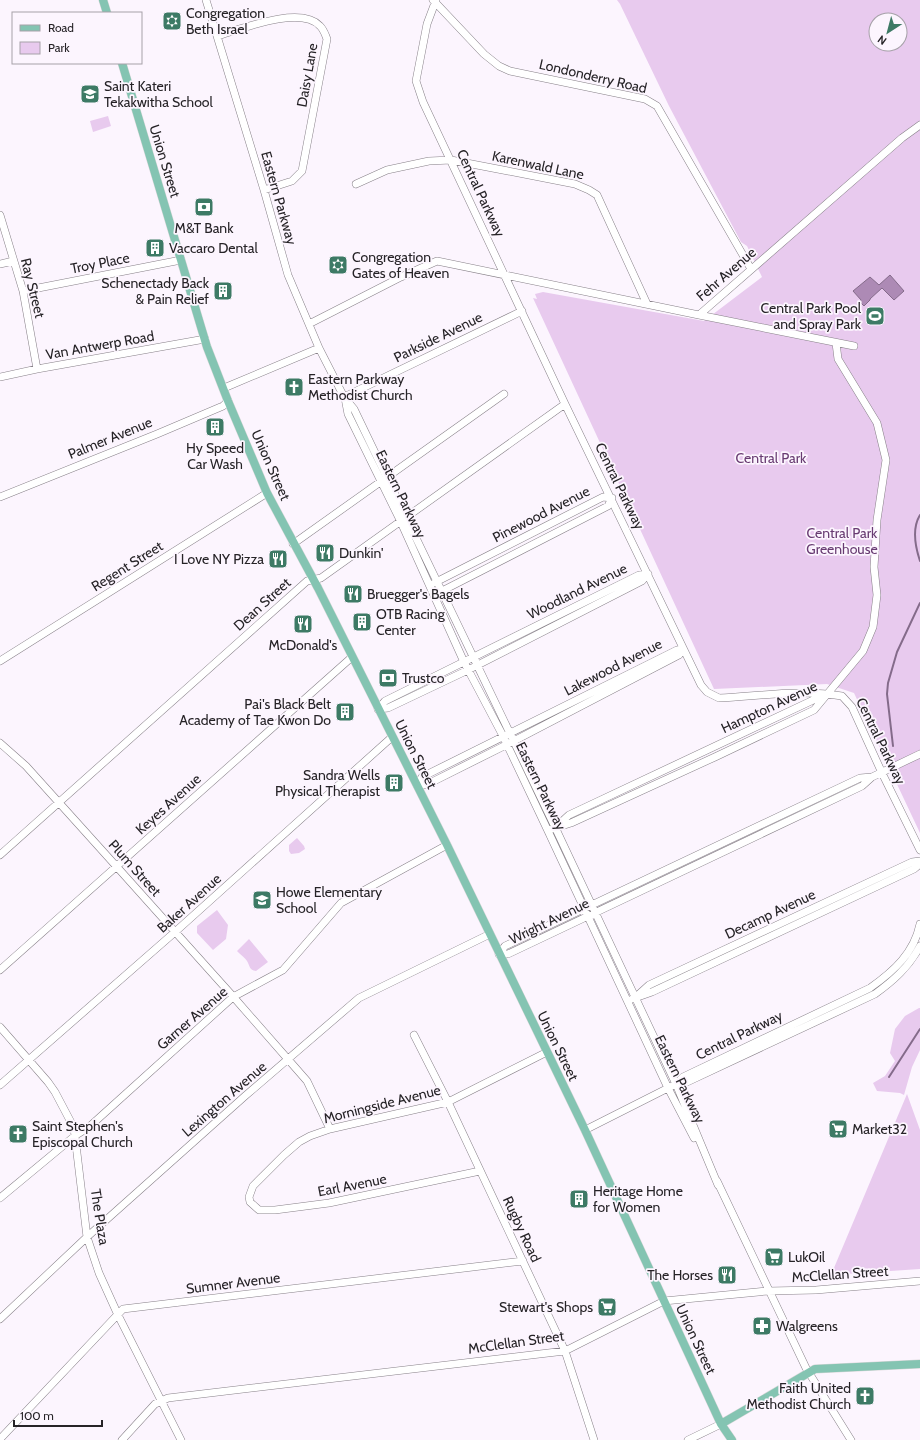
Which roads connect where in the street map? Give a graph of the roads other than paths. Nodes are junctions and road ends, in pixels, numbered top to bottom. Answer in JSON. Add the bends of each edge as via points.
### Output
{"nodes":[{"id":1,"x":103,"y":0,"type":"edge"},
{"id":2,"x":206,"y":0,"type":"edge"},
{"id":3,"x":434,"y":1,"type":"edge"},
{"id":4,"x":107,"y":12,"type":"edge"},
{"id":5,"x":217,"y":36,"type":"junction"},
{"id":6,"x":122,"y":64,"type":"edge"},
{"id":7,"x":920,"y":124,"type":"edge"},
{"id":8,"x":451,"y":160,"type":"junction"},
{"id":9,"x":356,"y":184,"type":"dead end"},
{"id":10,"x":264,"y":190,"type":"junction"},
{"id":11,"x":0,"y":215,"type":"edge"},
{"id":12,"x":181,"y":260,"type":"junction"},
{"id":13,"x":13,"y":261,"type":"junction"},
{"id":14,"x":0,"y":264,"type":"edge"},
{"id":15,"x":751,"y":269,"type":"junction"},
{"id":16,"x":505,"y":276,"type":"junction"},
{"id":17,"x":24,"y":291,"type":"junction"},
{"id":18,"x":647,"y":304,"type":"junction"},
{"id":19,"x":522,"y":311,"type":"junction"},
{"id":20,"x":699,"y":315,"type":"junction"},
{"id":21,"x":309,"y":324,"type":"junction"},
{"id":22,"x":205,"y":339,"type":"junction"},
{"id":23,"x":836,"y":343,"type":"junction"},
{"id":24,"x":854,"y":346,"type":"dead end"},
{"id":25,"x":319,"y":348,"type":"junction"},
{"id":26,"x":37,"y":369,"type":"junction"},
{"id":27,"x":0,"y":377,"type":"edge"},
{"id":28,"x":224,"y":388,"type":"junction"},
{"id":29,"x":504,"y":394,"type":"dead end"},
{"id":30,"x":344,"y":397,"type":"junction"},
{"id":31,"x":228,"y":401,"type":"junction"},
{"id":32,"x":565,"y":404,"type":"junction"},
{"id":33,"x":384,"y":479,"type":"junction"},
{"id":34,"x":268,"y":493,"type":"junction"},
{"id":35,"x":0,"y":497,"type":"edge"},
{"id":36,"x":612,"y":498,"type":"junction"},
{"id":37,"x":403,"y":519,"type":"junction"},
{"id":38,"x":293,"y":544,"type":"junction"},
{"id":39,"x":648,"y":574,"type":"junction"},
{"id":40,"x":314,"y":580,"type":"junction"},
{"id":41,"x":437,"y":582,"type":"junction"},
{"id":42,"x":430,"y":585,"type":"junction"},
{"id":43,"x":442,"y":591,"type":"junction"},
{"id":44,"x":434,"y":595,"type":"junction"},
{"id":45,"x":683,"y":649,"type":"junction"},
{"id":46,"x":352,"y":657,"type":"junction"},
{"id":47,"x":473,"y":657,"type":"junction"},
{"id":48,"x":0,"y":661,"type":"edge"},
{"id":49,"x":464,"y":662,"type":"junction"},
{"id":50,"x":477,"y":665,"type":"junction"},
{"id":51,"x":468,"y":670,"type":"junction"},
{"id":52,"x":828,"y":693,"type":"junction"},
{"id":53,"x":378,"y":709,"type":"junction"},
{"id":54,"x":506,"y":735,"type":"junction"},
{"id":55,"x":392,"y":737,"type":"junction"},
{"id":56,"x":0,"y":742,"type":"edge"},
{"id":57,"x":513,"y":742,"type":"junction"},
{"id":58,"x":506,"y":745,"type":"junction"},
{"id":59,"x":920,"y":754,"type":"edge"},
{"id":60,"x":458,"y":759,"type":"junction"},
{"id":61,"x":462,"y":766,"type":"junction"},
{"id":62,"x":882,"y":773,"type":"junction"},
{"id":63,"x":872,"y":777,"type":"junction"},
{"id":64,"x":417,"y":785,"type":"junction"},
{"id":65,"x":58,"y":803,"type":"junction"},
{"id":66,"x":555,"y":827,"type":"junction"},
{"id":67,"x":548,"y":831,"type":"junction"},
{"id":68,"x":447,"y":845,"type":"junction"},
{"id":69,"x":920,"y":850,"type":"edge"},
{"id":70,"x":0,"y":855,"type":"edge"},
{"id":71,"x":920,"y":861,"type":"edge"},
{"id":72,"x":920,"y":864,"type":"edge"},
{"id":73,"x":117,"y":867,"type":"junction"},
{"id":74,"x":588,"y":907,"type":"junction"},
{"id":75,"x":595,"y":913,"type":"junction"},
{"id":76,"x":587,"y":916,"type":"junction"},
{"id":77,"x":920,"y":924,"type":"edge"},
{"id":78,"x":175,"y":932,"type":"junction"},
{"id":79,"x":490,"y":934,"type":"junction"},
{"id":80,"x":920,"y":946,"type":"edge"},
{"id":81,"x":499,"y":954,"type":"junction"},
{"id":82,"x":0,"y":970,"type":"edge"},
{"id":83,"x":233,"y":997,"type":"junction"},
{"id":84,"x":632,"y":999,"type":"junction"},
{"id":85,"x":0,"y":1027,"type":"edge"},
{"id":86,"x":414,"y":1035,"type":"dead end"},
{"id":87,"x":546,"y":1052,"type":"junction"},
{"id":88,"x":29,"y":1060,"type":"junction"},
{"id":89,"x":288,"y":1060,"type":"junction"},
{"id":90,"x":676,"y":1084,"type":"junction"},
{"id":91,"x":0,"y":1086,"type":"edge"},
{"id":92,"x":668,"y":1088,"type":"junction"},
{"id":93,"x":448,"y":1102,"type":"junction"},
{"id":94,"x":330,"y":1129,"type":"junction"},
{"id":95,"x":584,"y":1130,"type":"junction"},
{"id":96,"x":76,"y":1135,"type":"junction"},
{"id":97,"x":480,"y":1171,"type":"junction"},
{"id":98,"x":255,"y":1184,"type":"joint"},
{"id":99,"x":718,"y":1185,"type":"junction"},
{"id":100,"x":0,"y":1198,"type":"edge"},
{"id":101,"x":87,"y":1237,"type":"junction"},
{"id":102,"x":523,"y":1261,"type":"junction"},
{"id":103,"x":920,"y":1281,"type":"edge"},
{"id":104,"x":768,"y":1291,"type":"junction"},
{"id":105,"x":664,"y":1301,"type":"junction"},
{"id":106,"x":118,"y":1315,"type":"junction"},
{"id":107,"x":0,"y":1319,"type":"edge"},
{"id":108,"x":565,"y":1351,"type":"junction"},
{"id":109,"x":920,"y":1364,"type":"edge"},
{"id":110,"x":808,"y":1373,"type":"junction"},
{"id":111,"x":161,"y":1401,"type":"junction"},
{"id":112,"x":721,"y":1424,"type":"junction"},
{"id":113,"x":0,"y":1439,"type":"edge"},
{"id":114,"x":122,"y":1440,"type":"edge"},
{"id":115,"x":181,"y":1440,"type":"edge"},
{"id":116,"x":594,"y":1440,"type":"edge"},
{"id":117,"x":688,"y":1440,"type":"edge"},
{"id":118,"x":732,"y":1440,"type":"edge"},
{"id":119,"x":851,"y":1440,"type":"edge"}],
"edges":[{"from":1,"to":4,"type":"main road"},
{"from":2,"to":5,"type":"street","name":"Eastern Parkway"},
{"from":3,"to":8,"type":"street","name":"Central Parkway","via":[[416,80],[423,102]]},
{"from":3,"to":15,"type":"street","name":"Londonderry Road","via":[[484,54],[499,66],[510,71],[645,99],[657,106]]},
{"from":5,"to":10,"type":"street","name":"Eastern Parkway"},
{"from":5,"to":10,"type":"street","name":"Daisy Lane","via":[[273,20],[296,17],[316,22],[327,39],[302,171],[292,181]]},
{"from":6,"to":12,"type":"main road","name":"Union Street"},
{"from":7,"to":15,"type":"street","name":"Fehr Avenue"},
{"from":8,"to":9,"type":"street","name":"Karenwald Lane","via":[[429,161],[387,170]]},
{"from":8,"to":16,"type":"street","name":"Central Parkway"},
{"from":8,"to":18,"type":"street","name":"Karenwald Lane","via":[[575,184],[597,195]]},
{"from":10,"to":21,"type":"street","name":"Eastern Parkway","via":[[288,275]]},
{"from":11,"to":13,"type":"street","name":"Ray Street"},
{"from":12,"to":17,"type":"street","name":"Troy Place"},
{"from":12,"to":22,"type":"main road","name":"Union Street"},
{"from":13,"to":14,"type":"street"},
{"from":13,"to":17,"type":"street","name":"Ray Street"},
{"from":15,"to":20,"type":"street","name":"Fehr Avenue"},
{"from":16,"to":18,"type":"street","name":"Fehr Avenue"},
{"from":16,"to":19,"type":"street","name":"Central Parkway"},
{"from":16,"to":21,"type":"street","name":"Fehr Avenue","via":[[437,261]]},
{"from":17,"to":26,"type":"street","name":"Ray Street"},
{"from":18,"to":20,"type":"street","name":"Fehr Avenue"},
{"from":19,"to":30,"type":"street","name":"Parkside Avenue"},
{"from":19,"to":32,"type":"street","name":"Central Parkway"},
{"from":20,"to":23,"type":"street"},
{"from":21,"to":25,"type":"street","name":"Eastern Parkway"},
{"from":22,"to":26,"type":"street","name":"Van Antwerp Road"},
{"from":22,"to":28,"type":"main road","name":"Union Street"},
{"from":23,"to":24,"type":"street"},
{"from":23,"to":52,"type":"street","via":[[838,359],[877,423],[886,460],[874,567],[877,595],[873,627],[863,651]]},
{"from":25,"to":28,"type":"street"},
{"from":25,"to":30,"type":"street","name":"Eastern Parkway"},
{"from":26,"to":27,"type":"street","name":"Van Antwerp Road"},
{"from":28,"to":31,"type":"main road","name":"Union Street"},
{"from":29,"to":33,"type":"street"},
{"from":30,"to":33,"type":"street","name":"Eastern Parkway","via":[[354,409]]},
{"from":31,"to":34,"type":"main road","name":"Union Street"},
{"from":31,"to":35,"type":"street","name":"Palmer Avenue","via":[[223,406],[157,434]]},
{"from":32,"to":36,"type":"street","name":"Central Parkway"},
{"from":32,"to":37,"type":"street","name":"Dean Street"},
{"from":33,"to":37,"type":"street","name":"Eastern Parkway"},
{"from":33,"to":38,"type":"street"},
{"from":34,"to":38,"type":"main road","name":"Union Street"},
{"from":34,"to":48,"type":"street","name":"Regent Street"},
{"from":36,"to":39,"type":"street","name":"Central Parkway"},
{"from":36,"to":41,"type":"street","name":"Pinewood Avenue","via":[[603,497]]},
{"from":36,"to":43,"type":"street","name":"Pinewood Avenue","via":[[608,506]]},
{"from":37,"to":40,"type":"street","name":"Dean Street","via":[[321,578]]},
{"from":37,"to":41,"type":"street","name":"Eastern Parkway"},
{"from":37,"to":42,"type":"street","name":"Eastern Parkway"},
{"from":38,"to":40,"type":"main road","name":"Union Street"},
{"from":39,"to":45,"type":"street","name":"Central Parkway"},
{"from":39,"to":47,"type":"street","name":"Woodland Avenue","via":[[639,575]]},
{"from":39,"to":50,"type":"street","name":"Woodland Avenue","via":[[642,581]]},
{"from":40,"to":46,"type":"main road","name":"Union Street"},
{"from":40,"to":65,"type":"street","name":"Dean Street","via":[[307,582]]},
{"from":41,"to":42,"type":"street","name":"Pinewood Avenue"},
{"from":41,"to":43,"type":"street","name":"Eastern Parkway"},
{"from":42,"to":44,"type":"street","name":"Eastern Parkway"},
{"from":43,"to":44,"type":"street","name":"Pinewood Avenue"},
{"from":43,"to":47,"type":"street","name":"Eastern Parkway"},
{"from":44,"to":49,"type":"street","name":"Eastern Parkway"},
{"from":45,"to":52,"type":"street","name":"Central Parkway","via":[[701,685],[707,692],[719,698],[802,692]]},
{"from":45,"to":54,"type":"street","name":"Lakewood Avenue","via":[[676,650]]},
{"from":45,"to":57,"type":"street","name":"Lakewood Avenue","via":[[679,655]]},
{"from":46,"to":53,"type":"main road","name":"Union Street"},
{"from":46,"to":73,"type":"street","name":"Keyes Avenue"},
{"from":47,"to":49,"type":"street","name":"Woodland Avenue"},
{"from":47,"to":50,"type":"street","name":"Eastern Parkway"},
{"from":49,"to":51,"type":"street","name":"Eastern Parkway"},
{"from":49,"to":53,"type":"street","name":"Woodland Avenue","via":[[385,702]]},
{"from":50,"to":51,"type":"street","name":"Woodland Avenue"},
{"from":50,"to":54,"type":"street","name":"Eastern Parkway"},
{"from":51,"to":53,"type":"street","name":"Woodland Avenue","via":[[388,708]]},
{"from":51,"to":54,"type":"street","name":"Eastern Parkway"},
{"from":52,"to":62,"type":"street","name":"Central Parkway","via":[[842,696],[852,707]]},
{"from":52,"to":66,"type":"street","name":"Hampton Avenue","via":[[569,815]]},
{"from":53,"to":55,"type":"main road","name":"Union Street"},
{"from":54,"to":57,"type":"street","name":"Eastern Parkway"},
{"from":54,"to":58,"type":"street","name":"Eastern Parkway"},
{"from":54,"to":60,"type":"street","name":"Lakewood Avenue"},
{"from":55,"to":64,"type":"main road","name":"Union Street"},
{"from":55,"to":78,"type":"street","name":"Baker Avenue"},
{"from":56,"to":65,"type":"street","name":"Plum Street","via":[[26,766]]},
{"from":57,"to":58,"type":"street","name":"Lakewood Avenue"},
{"from":57,"to":66,"type":"street","name":"Eastern Parkway"},
{"from":58,"to":61,"type":"street","name":"Lakewood Avenue"},
{"from":58,"to":67,"type":"street","name":"Eastern Parkway"},
{"from":59,"to":62,"type":"street","name":"Wright Avenue"},
{"from":60,"to":61,"type":"street"},
{"from":60,"to":64,"type":"street","name":"Lakewood Avenue","via":[[422,777]]},
{"from":61,"to":64,"type":"street","name":"Lakewood Avenue","via":[[426,785]]},
{"from":62,"to":63,"type":"street","name":"Wright Avenue"},
{"from":62,"to":69,"type":"street","name":"Central Parkway"},
{"from":63,"to":74,"type":"street","name":"Wright Avenue","via":[[860,778]]},
{"from":63,"to":75,"type":"street","name":"Wright Avenue","via":[[862,786]]},
{"from":64,"to":68,"type":"main road","name":"Union Street"},
{"from":65,"to":70,"type":"street","name":"Dean Street"},
{"from":65,"to":73,"type":"street","name":"Plum Street"},
{"from":66,"to":67,"type":"street","name":"Hampton Avenue"},
{"from":66,"to":74,"type":"street","name":"Eastern Parkway"},
{"from":67,"to":74,"type":"street","name":"Eastern Parkway"},
{"from":68,"to":79,"type":"main road","name":"Union Street"},
{"from":68,"to":83,"type":"street","name":"Garner Avenue","via":[[345,900],[283,970]]},
{"from":71,"to":84,"type":"street","name":"Decamp Avenue","via":[[912,862],[649,985]]},
{"from":72,"to":84,"type":"street","name":"Decamp Avenue","via":[[652,992]]},
{"from":73,"to":78,"type":"street","name":"Plum Street"},
{"from":73,"to":82,"type":"street","name":"Keyes Avenue"},
{"from":74,"to":75,"type":"street","name":"Eastern Parkway"},
{"from":74,"to":76,"type":"street","name":"Eastern Parkway"},
{"from":74,"to":81,"type":"street","name":"Wright Avenue","via":[[504,946]]},
{"from":75,"to":76,"type":"street","name":"Wright Avenue"},
{"from":75,"to":84,"type":"street","name":"Eastern Parkway"},
{"from":76,"to":81,"type":"street","name":"Wright Avenue","via":[[508,954]]},
{"from":76,"to":84,"type":"street","name":"Eastern Parkway"},
{"from":77,"to":90,"type":"street","name":"Central Parkway","via":[[912,948],[899,965],[870,988],[683,1077]]},
{"from":78,"to":83,"type":"street","name":"Plum Street"},
{"from":78,"to":88,"type":"street","name":"Baker Avenue"},
{"from":79,"to":81,"type":"main road","name":"Union Street"},
{"from":79,"to":89,"type":"street","name":"Lexington Avenue","via":[[359,998]]},
{"from":80,"to":90,"type":"street","name":"Central Parkway","via":[[907,967],[875,994],[685,1083]]},
{"from":81,"to":87,"type":"main road","name":"Union Street"},
{"from":83,"to":89,"type":"street","name":"Plum Street"},
{"from":83,"to":96,"type":"street","name":"Garner Avenue","via":[[89,1127]]},
{"from":84,"to":90,"type":"street","name":"Eastern Parkway"},
{"from":84,"to":92,"type":"street","name":"Eastern Parkway"},
{"from":85,"to":88,"type":"street","name":"The Plaza"},
{"from":86,"to":93,"type":"street","name":"Rugby Road"},
{"from":87,"to":93,"type":"street","name":"Morningside Avenue"},
{"from":87,"to":95,"type":"main road","name":"Union Street"},
{"from":88,"to":91,"type":"street","name":"Baker Avenue"},
{"from":88,"to":96,"type":"street","name":"The Plaza","via":[[55,1092]]},
{"from":89,"to":94,"type":"street","name":"Plum Street","via":[[307,1081]]},
{"from":89,"to":101,"type":"street","name":"Lexington Avenue"},
{"from":90,"to":92,"type":"street","name":"Central Parkway"},
{"from":90,"to":99,"type":"street","name":"Eastern Parkway"},
{"from":92,"to":95,"type":"street","name":"Central Parkway"},
{"from":92,"to":99,"type":"street","name":"Eastern Parkway"},
{"from":93,"to":94,"type":"street","name":"Morningside Avenue"},
{"from":93,"to":97,"type":"street","name":"Rugby Road"},
{"from":94,"to":98,"type":"street","name":"Morningside Avenue","via":[[299,1142]]},
{"from":95,"to":105,"type":"main road","name":"Union Street"},
{"from":96,"to":100,"type":"street","name":"Garner Avenue"},
{"from":96,"to":101,"type":"street","name":"The Plaza"},
{"from":97,"to":98,"type":"street","name":"Earl Avenue","via":[[330,1204],[275,1210],[259,1210],[250,1202],[250,1191]]},
{"from":97,"to":102,"type":"street","name":"Rugby Road"},
{"from":99,"to":104,"type":"street","name":"Eastern Parkway"},
{"from":101,"to":106,"type":"street","name":"The Plaza","via":[[99,1273]]},
{"from":101,"to":107,"type":"street","name":"Lexington Avenue"},
{"from":102,"to":106,"type":"street","name":"Sumner Avenue","via":[[123,1309]]},
{"from":102,"to":108,"type":"street","name":"Rugby Road"},
{"from":103,"to":104,"type":"street","name":"McClellan Street","via":[[816,1290]]},
{"from":104,"to":105,"type":"street","name":"McClellan Street"},
{"from":104,"to":110,"type":"street","name":"Eastern Parkway"},
{"from":105,"to":108,"type":"street","name":"McClellan Street"},
{"from":105,"to":112,"type":"main road","name":"Union Street"},
{"from":106,"to":111,"type":"street","name":"The Plaza"},
{"from":106,"to":113,"type":"street","name":"Sumner Avenue"},
{"from":108,"to":111,"type":"street","name":"McClellan Street","via":[[168,1398]]},
{"from":108,"to":116,"type":"street","name":"Rugby Road"},
{"from":109,"to":110,"type":"main road","via":[[815,1369]]},
{"from":110,"to":112,"type":"main road"},
{"from":110,"to":119,"type":"street","name":"Eastern Parkway"},
{"from":111,"to":114,"type":"street","name":"McClellan Street","via":[[155,1404]]},
{"from":111,"to":115,"type":"street","name":"The Plaza"},
{"from":112,"to":117,"type":"street"},
{"from":112,"to":118,"type":"main road","name":"Union Street"}]}
